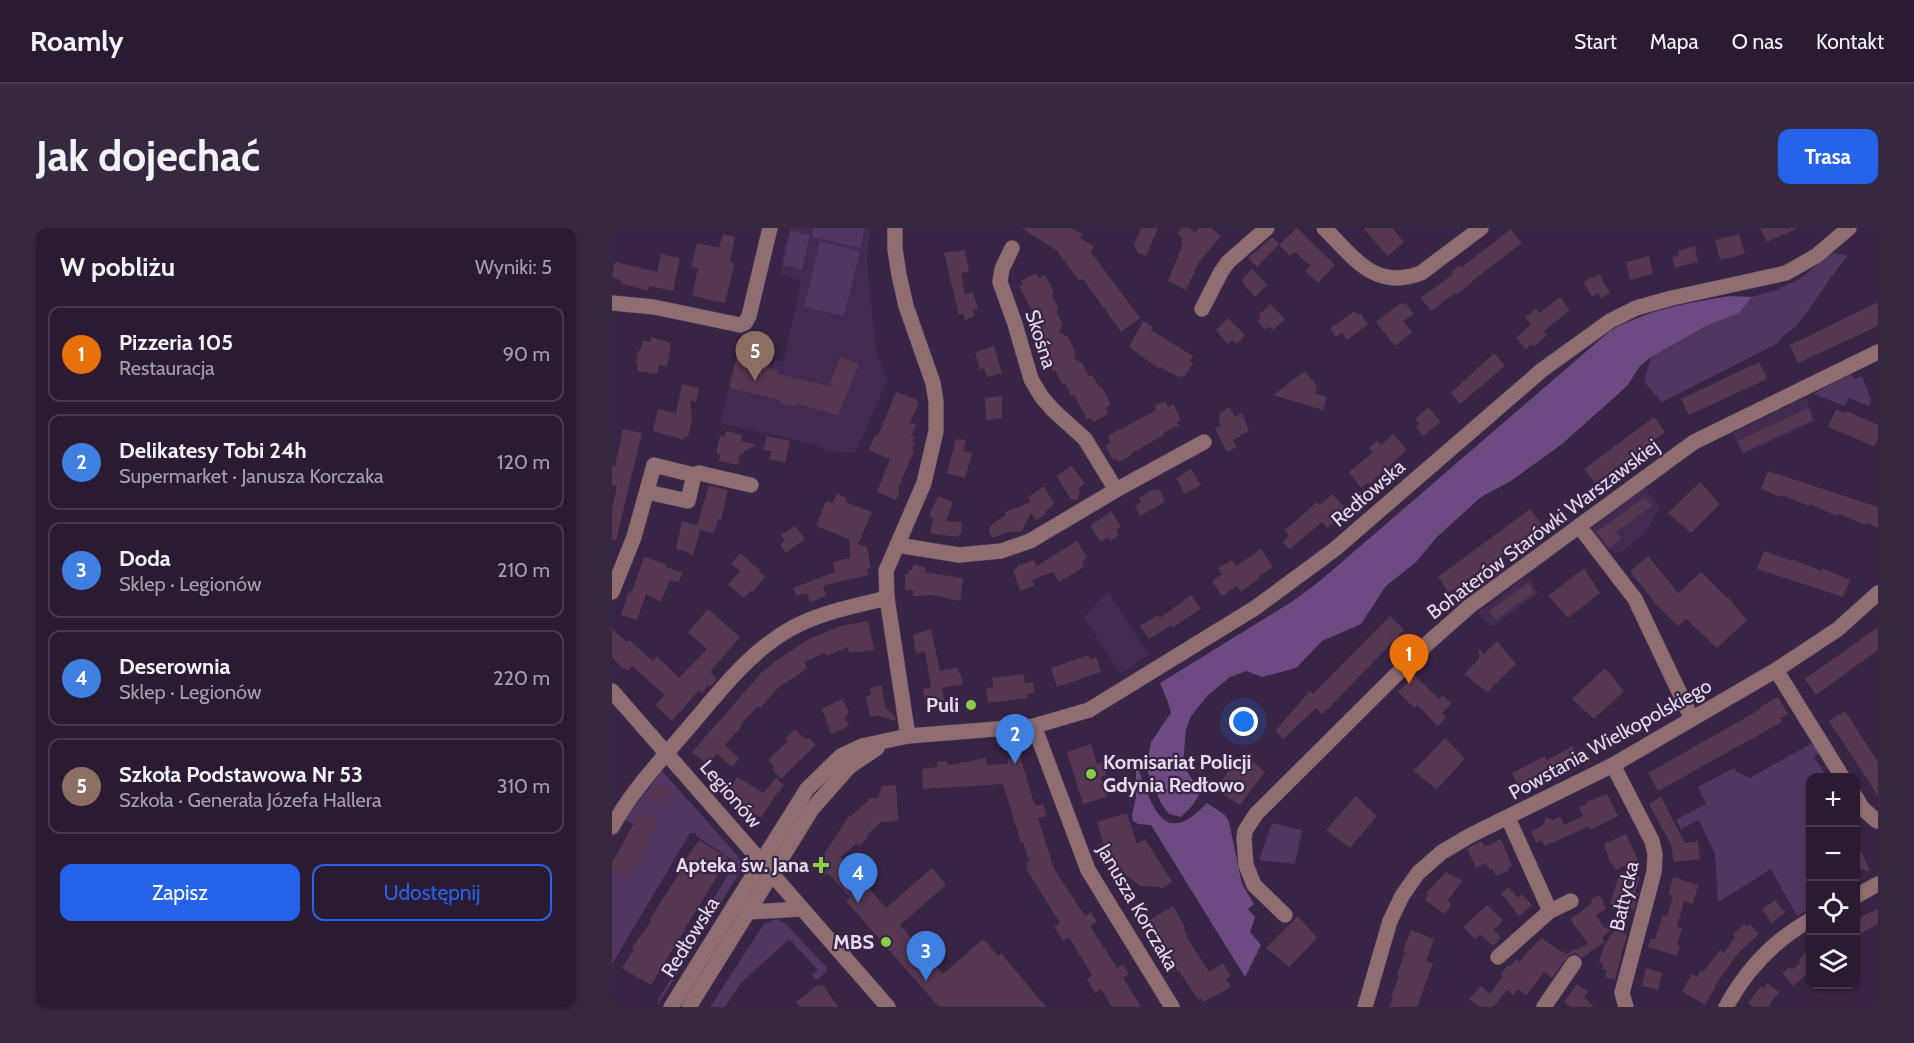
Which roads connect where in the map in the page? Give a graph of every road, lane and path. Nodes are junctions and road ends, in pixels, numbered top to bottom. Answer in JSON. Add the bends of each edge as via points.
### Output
{"nodes":[{"id":1,"x":770,"y":228,"type":"edge"},
{"id":2,"x":895,"y":228,"type":"edge"},
{"id":3,"x":1267,"y":228,"type":"edge"},
{"id":4,"x":1323,"y":228,"type":"edge"},
{"id":5,"x":1481,"y":228,"type":"edge"},
{"id":6,"x":1849,"y":228,"type":"edge"},
{"id":7,"x":1012,"y":248,"type":"dead end"},
{"id":8,"x":612,"y":303,"type":"edge"},
{"id":9,"x":1202,"y":309,"type":"dead end"},
{"id":10,"x":1878,"y":352,"type":"edge"},
{"id":11,"x":1204,"y":442,"type":"dead end"},
{"id":12,"x":694,"y":475,"type":"junction"},
{"id":13,"x":751,"y":485,"type":"dead end"},
{"id":14,"x":1116,"y":490,"type":"junction"},
{"id":15,"x":647,"y":492,"type":"junction"},
{"id":16,"x":1579,"y":526,"type":"junction"},
{"id":17,"x":897,"y":545,"type":"junction"},
{"id":18,"x":612,"y":592,"type":"edge"},
{"id":19,"x":1878,"y":593,"type":"edge"},
{"id":20,"x":887,"y":598,"type":"junction"},
{"id":21,"x":1776,"y":670,"type":"junction"},
{"id":22,"x":612,"y":691,"type":"edge"},
{"id":23,"x":1692,"y":718,"type":"junction"},
{"id":24,"x":1034,"y":726,"type":"junction"},
{"id":25,"x":908,"y":736,"type":"junction"},
{"id":26,"x":890,"y":741,"type":"junction"},
{"id":27,"x":667,"y":753,"type":"junction"},
{"id":28,"x":1613,"y":765,"type":"junction"},
{"id":29,"x":1840,"y":773,"type":"edge"},
{"id":30,"x":1860,"y":804,"type":"edge"},
{"id":31,"x":1508,"y":818,"type":"junction"},
{"id":32,"x":1876,"y":820,"type":"dead end"},
{"id":33,"x":612,"y":827,"type":"edge"},
{"id":34,"x":761,"y":861,"type":"junction"},
{"id":35,"x":772,"y":874,"type":"junction"},
{"id":36,"x":1878,"y":884,"type":"edge"},
{"id":37,"x":1860,"y":894,"type":"edge"},
{"id":38,"x":1571,"y":901,"type":"dead end"},
{"id":39,"x":802,"y":909,"type":"junction"},
{"id":40,"x":1550,"y":911,"type":"junction"},
{"id":41,"x":748,"y":912,"type":"junction"},
{"id":42,"x":1285,"y":915,"type":"dead end"},
{"id":43,"x":1806,"y":922,"type":"edge"},
{"id":44,"x":1498,"y":957,"type":"dead end"},
{"id":45,"x":1574,"y":963,"type":"dead end"},
{"id":46,"x":671,"y":1007,"type":"edge"},
{"id":47,"x":689,"y":1007,"type":"edge"},
{"id":48,"x":888,"y":1007,"type":"edge"},
{"id":49,"x":1172,"y":1007,"type":"edge"},
{"id":50,"x":1365,"y":1007,"type":"edge"},
{"id":51,"x":1545,"y":1007,"type":"edge"},
{"id":52,"x":1626,"y":1007,"type":"edge"},
{"id":53,"x":1725,"y":1007,"type":"edge"}],
"edges":[{"from":1,"to":8,"type":"street","via":[[745,323]]},
{"from":2,"to":17,"type":"street","via":[[906,306],[936,402],[936,431],[924,483]]},
{"from":3,"to":9,"type":"street","via":[[1228,262]]},
{"from":4,"to":5,"type":"street","via":[[1365,268],[1384,278],[1396,279],[1420,273]]},
{"from":6,"to":24,"type":"street","name":"Redłowska","via":[[1816,256],[1786,273],[1672,298],[1636,308],[1610,321],[1542,370],[1335,549],[1255,608],[1089,710]]},
{"from":7,"to":14,"type":"street","name":"Skośna","via":[[1000,282],[1031,379],[1053,410],[1085,439]]},
{"from":10,"to":16,"type":"street","name":"Bohaterów Starówki Warszawskiej","via":[[1707,435]]},
{"from":11,"to":14,"type":"street"},
{"from":12,"to":13,"type":"street"},
{"from":12,"to":15,"type":"street","via":[[688,501]]},
{"from":12,"to":15,"type":"street","via":[[654,465]]},
{"from":14,"to":17,"type":"street","via":[[1030,541],[1001,550],[960,555]]},
{"from":15,"to":18,"type":"street","via":[[629,553]]},
{"from":16,"to":23,"type":"street","via":[[1635,599]]},
{"from":16,"to":42,"type":"street","name":"Bohaterów Starówki Warszawskiej","via":[[1448,624],[1250,823],[1243,844],[1249,877]]},
{"from":17,"to":20,"type":"street","via":[[886,571]]},
{"from":19,"to":21,"type":"street","name":"Powstania Wielkopolskiego","via":[[1838,629]]},
{"from":20,"to":25,"type":"street"},
{"from":20,"to":27,"type":"street","via":[[826,613],[788,630],[747,663]]},
{"from":21,"to":23,"type":"street","name":"Powstania Wielkopolskiego"},
{"from":21,"to":29,"type":"street"},
{"from":22,"to":27,"type":"street","name":"Legionów"},
{"from":23,"to":28,"type":"street","name":"Powstania Wielkopolskiego"},
{"from":24,"to":25,"type":"street","name":"Redłowska"},
{"from":24,"to":49,"type":"street","name":"Janusza Korczaka","via":[[1088,870]]},
{"from":25,"to":26,"type":"street","name":"Redłowska"},
{"from":26,"to":34,"type":"street","name":"Redłowska","via":[[862,746],[841,756],[820,775]]},
{"from":26,"to":35,"type":"street","name":"Redłowska","via":[[849,766],[830,787]]},
{"from":27,"to":33,"type":"street"},
{"from":27,"to":34,"type":"street","name":"Legionów"},
{"from":28,"to":31,"type":"street","name":"Powstania Wielkopolskiego"},
{"from":28,"to":52,"type":"street","name":"Bałtycka","via":[[1655,854],[1654,872],[1622,993]]},
{"from":30,"to":32,"type":"street"},
{"from":31,"to":40,"type":"street"},
{"from":31,"to":50,"type":"street","name":"Powstania Wielkopolskiego","via":[[1442,852],[1418,873],[1390,921]]},
{"from":34,"to":35,"type":"street","name":"Legionów"},
{"from":34,"to":46,"type":"street","name":"Redłowska"},
{"from":35,"to":39,"type":"street","name":"Legionów"},
{"from":35,"to":41,"type":"street","name":"Redłowska"},
{"from":36,"to":37,"type":"street"},
{"from":38,"to":40,"type":"street"},
{"from":39,"to":41,"type":"street"},
{"from":39,"to":48,"type":"street","name":"Legionów"},
{"from":40,"to":44,"type":"street"},
{"from":41,"to":47,"type":"street","name":"Redłowska"},
{"from":43,"to":53,"type":"street","via":[[1750,968]]},
{"from":45,"to":51,"type":"street"}]}
